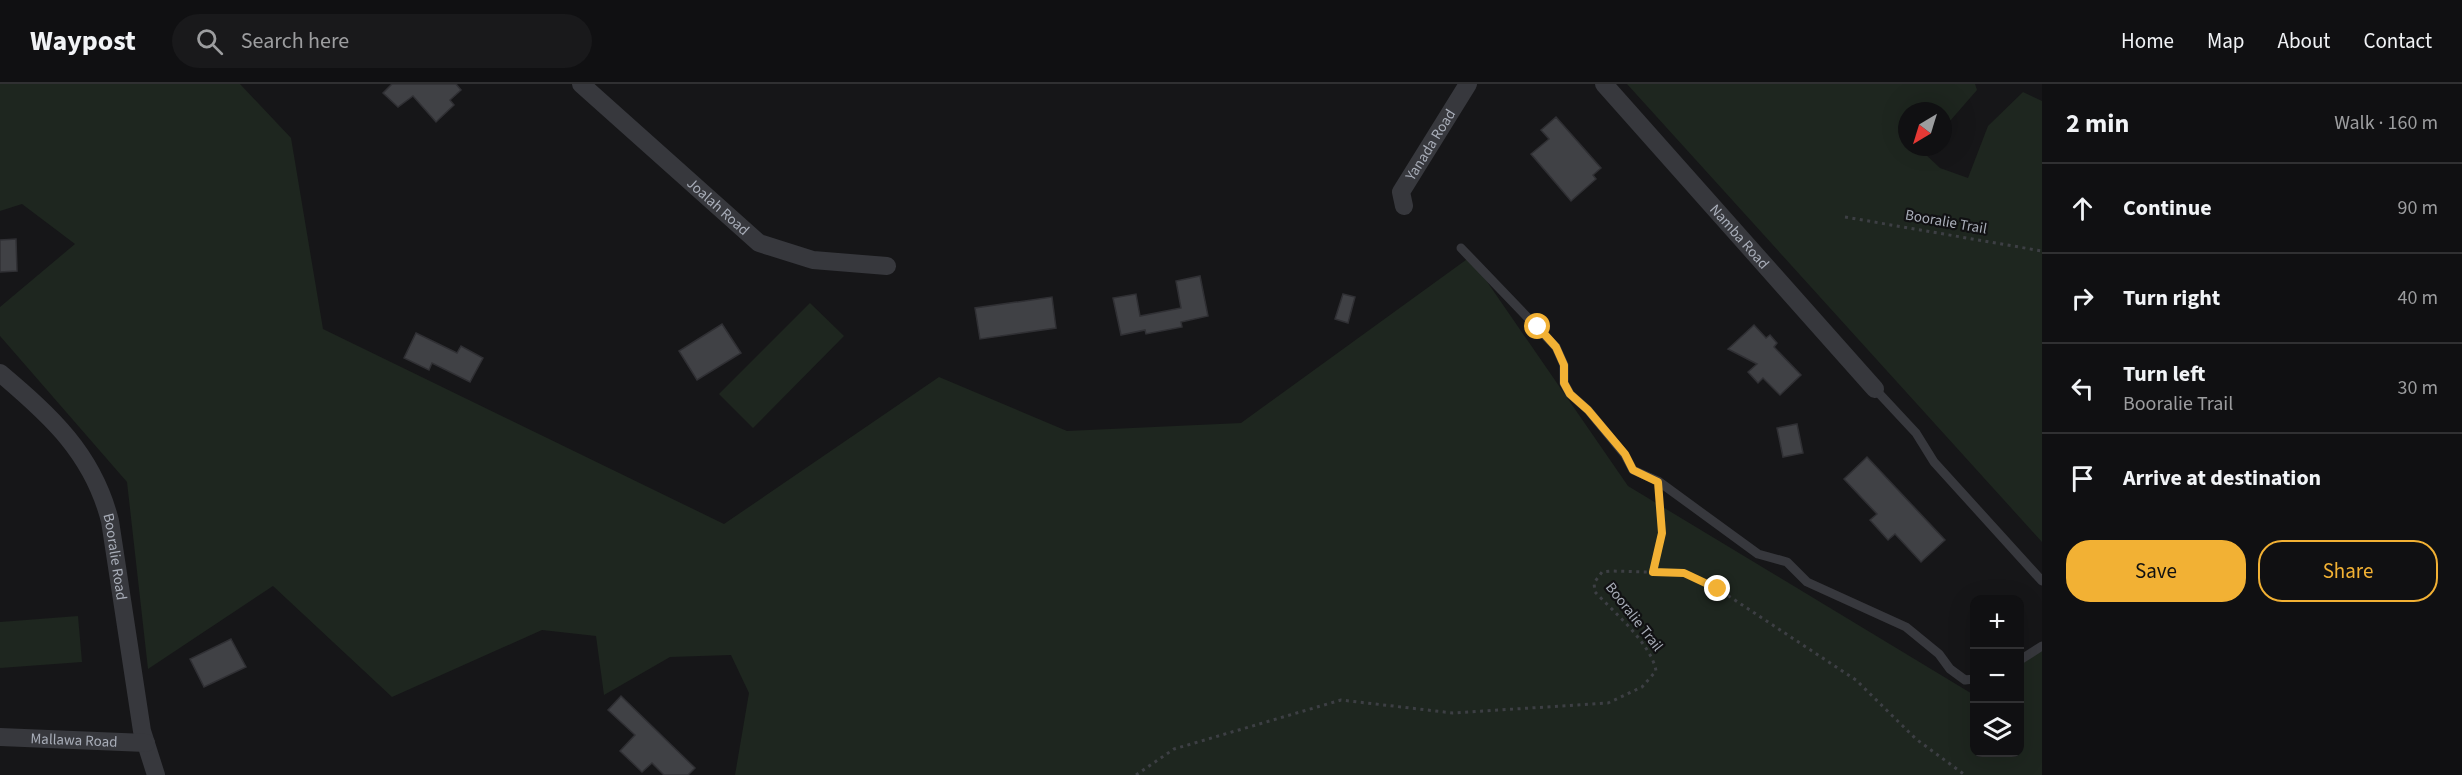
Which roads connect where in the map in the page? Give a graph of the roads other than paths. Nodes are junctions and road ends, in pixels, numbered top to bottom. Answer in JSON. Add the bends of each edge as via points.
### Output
{"nodes":[{"id":1,"x":581,"y":84,"type":"edge"},
{"id":2,"x":1468,"y":84,"type":"edge"},
{"id":3,"x":1604,"y":84,"type":"edge"},
{"id":4,"x":1404,"y":206,"type":"dead end"},
{"id":5,"x":1461,"y":248,"type":"dead end"},
{"id":6,"x":887,"y":266,"type":"dead end"},
{"id":7,"x":0,"y":373,"type":"edge"},
{"id":8,"x":1875,"y":389,"type":"joint"},
{"id":9,"x":2042,"y":581,"type":"edge"},
{"id":10,"x":2042,"y":646,"type":"edge"},
{"id":11,"x":2024,"y":657,"type":"edge"},
{"id":12,"x":1970,"y":679,"type":"edge"},
{"id":13,"x":0,"y":737,"type":"edge"},
{"id":14,"x":146,"y":743,"type":"junction"},
{"id":15,"x":156,"y":775,"type":"edge"}],
"edges":[{"from":1,"to":6,"type":"street","name":"Joalah Road","via":[[759,243],[813,260]]},
{"from":2,"to":4,"type":"street","name":"Yanada Road","via":[[1401,192]]},
{"from":3,"to":8,"type":"street","name":"Namba Road"},
{"from":5,"to":12,"type":"lane","via":[[1556,347],[1570,394],[1625,454],[1633,470],[1658,482],[1758,554],[1787,562],[1807,582],[1906,627],[1939,654],[1950,669]]},
{"from":7,"to":14,"type":"street","name":"Booralie Road","via":[[44,410],[68,437],[104,496]]},
{"from":8,"to":9,"type":"lane","via":[[1916,433],[1934,462]]},
{"from":10,"to":11,"type":"lane"},
{"from":13,"to":14,"type":"street","name":"Mallawa Road"},
{"from":14,"to":15,"type":"street","name":"Booralie Road"}]}
